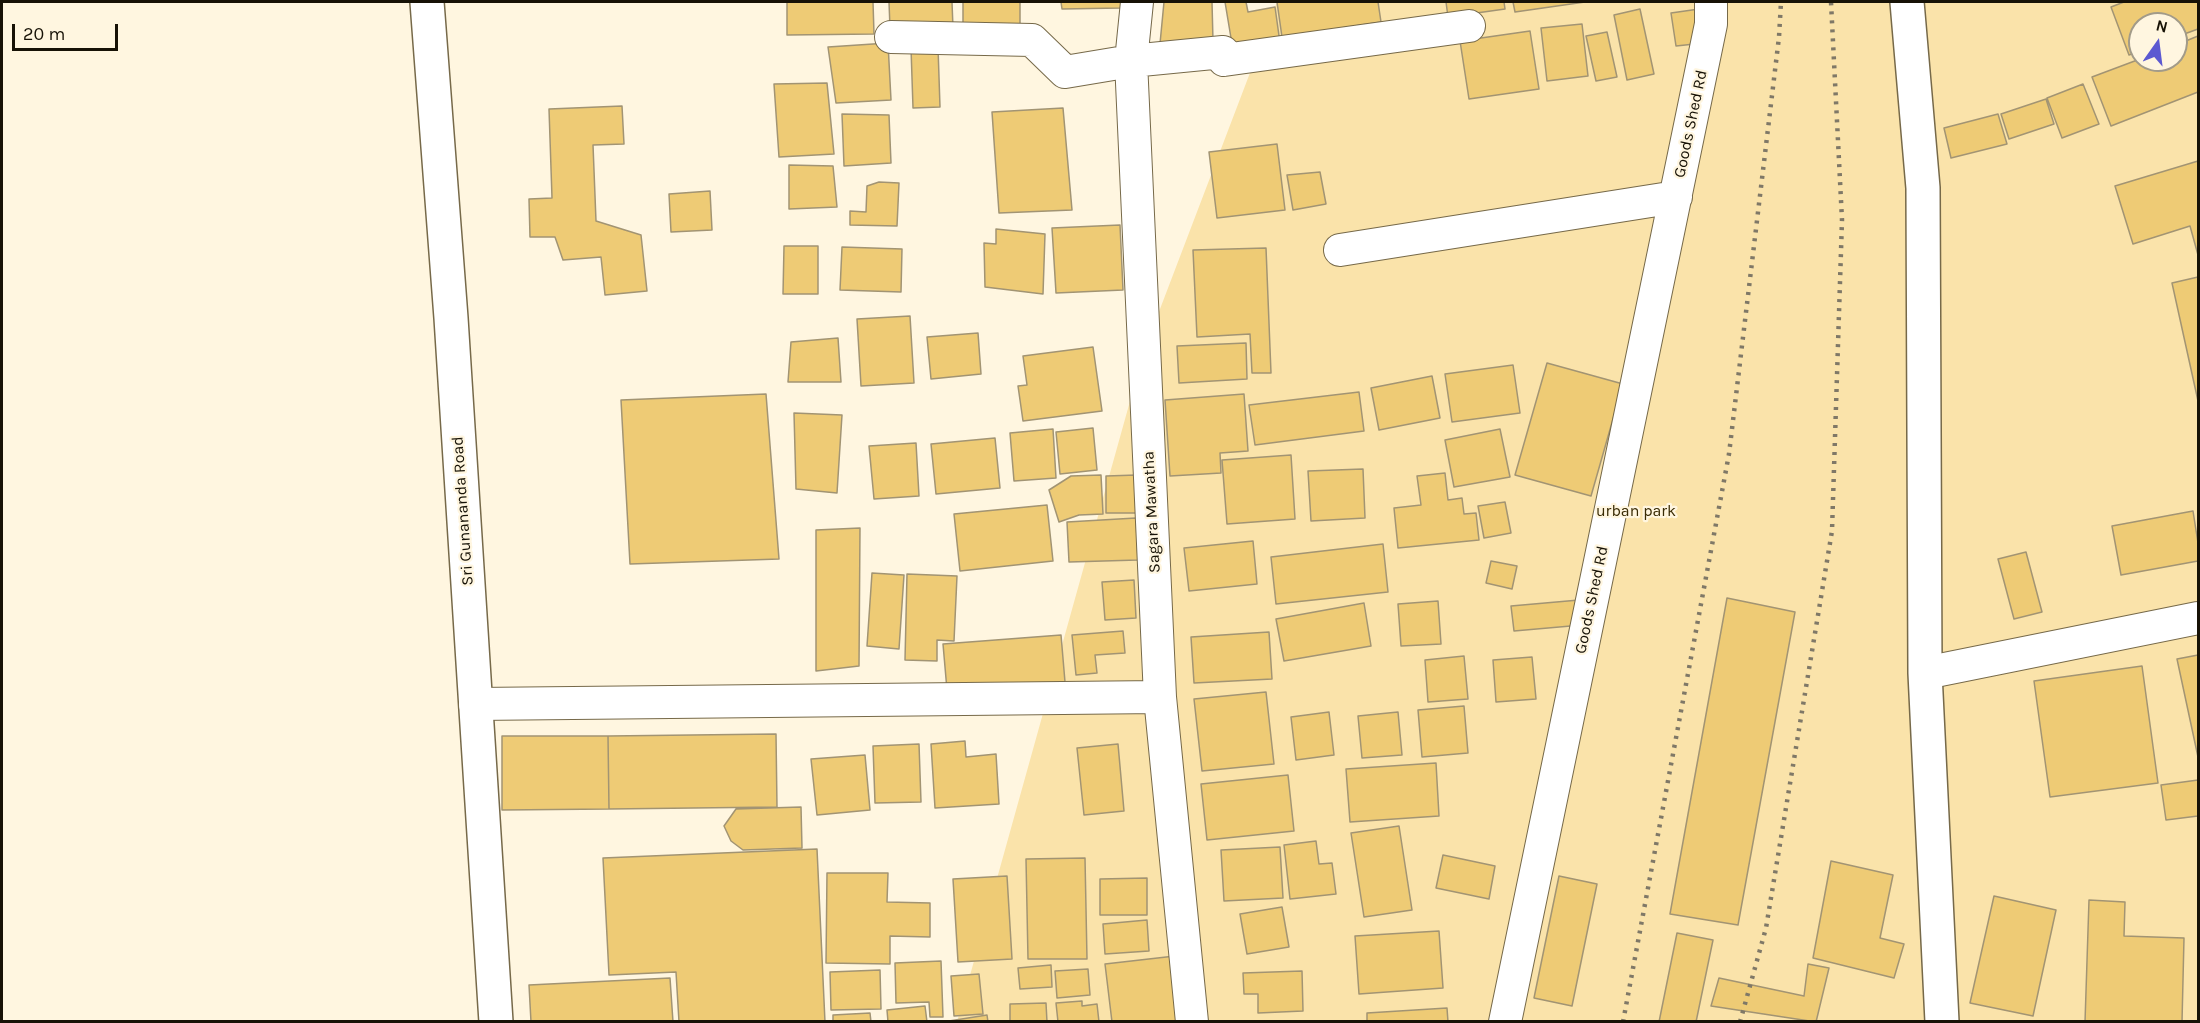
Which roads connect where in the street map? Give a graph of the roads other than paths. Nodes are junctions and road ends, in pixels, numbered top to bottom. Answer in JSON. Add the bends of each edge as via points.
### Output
{"nodes":[{"id":1,"x":427,"y":2,"type":"edge"},
{"id":2,"x":1137,"y":2,"type":"edge"},
{"id":3,"x":1711,"y":2,"type":"edge"},
{"id":4,"x":1907,"y":2,"type":"edge"},
{"id":5,"x":1469,"y":26,"type":"dead end"},
{"id":6,"x":891,"y":37,"type":"dead end"},
{"id":7,"x":1131,"y":61,"type":"junction"},
{"id":8,"x":1676,"y":196,"type":"junction"},
{"id":9,"x":1340,"y":250,"type":"dead end"},
{"id":10,"x":2199,"y":618,"type":"edge"},
{"id":11,"x":1925,"y":672,"type":"junction"},
{"id":12,"x":1160,"y":697,"type":"junction"},
{"id":13,"x":475,"y":704,"type":"junction"},
{"id":14,"x":496,"y":1022,"type":"edge"},
{"id":15,"x":1192,"y":1022,"type":"edge"},
{"id":16,"x":1505,"y":1022,"type":"edge"},
{"id":17,"x":1942,"y":1022,"type":"edge"}],
"edges":[{"from":1,"to":13,"type":"street","name":"Sri Gunananda Road"},
{"from":2,"to":7,"type":"street","name":"Sagara Mawatha"},
{"from":3,"to":8,"type":"street","name":"Goods Shed Rd","via":[[1711,24]]},
{"from":4,"to":11,"type":"street","via":[[1923,188]]},
{"from":5,"to":7,"type":"street","via":[[1224,60],[1223,52]]},
{"from":6,"to":7,"type":"street","via":[[1032,40],[1065,72]]},
{"from":7,"to":12,"type":"street","name":"Sagara Mawatha"},
{"from":8,"to":9,"type":"street"},
{"from":8,"to":16,"type":"street","name":"Goods Shed Rd"},
{"from":10,"to":11,"type":"street"},
{"from":11,"to":17,"type":"street"},
{"from":12,"to":13,"type":"street"},
{"from":12,"to":15,"type":"street","name":"Sagara Mawatha"},
{"from":13,"to":14,"type":"street","name":"Sri Gunananda Road"}]}
